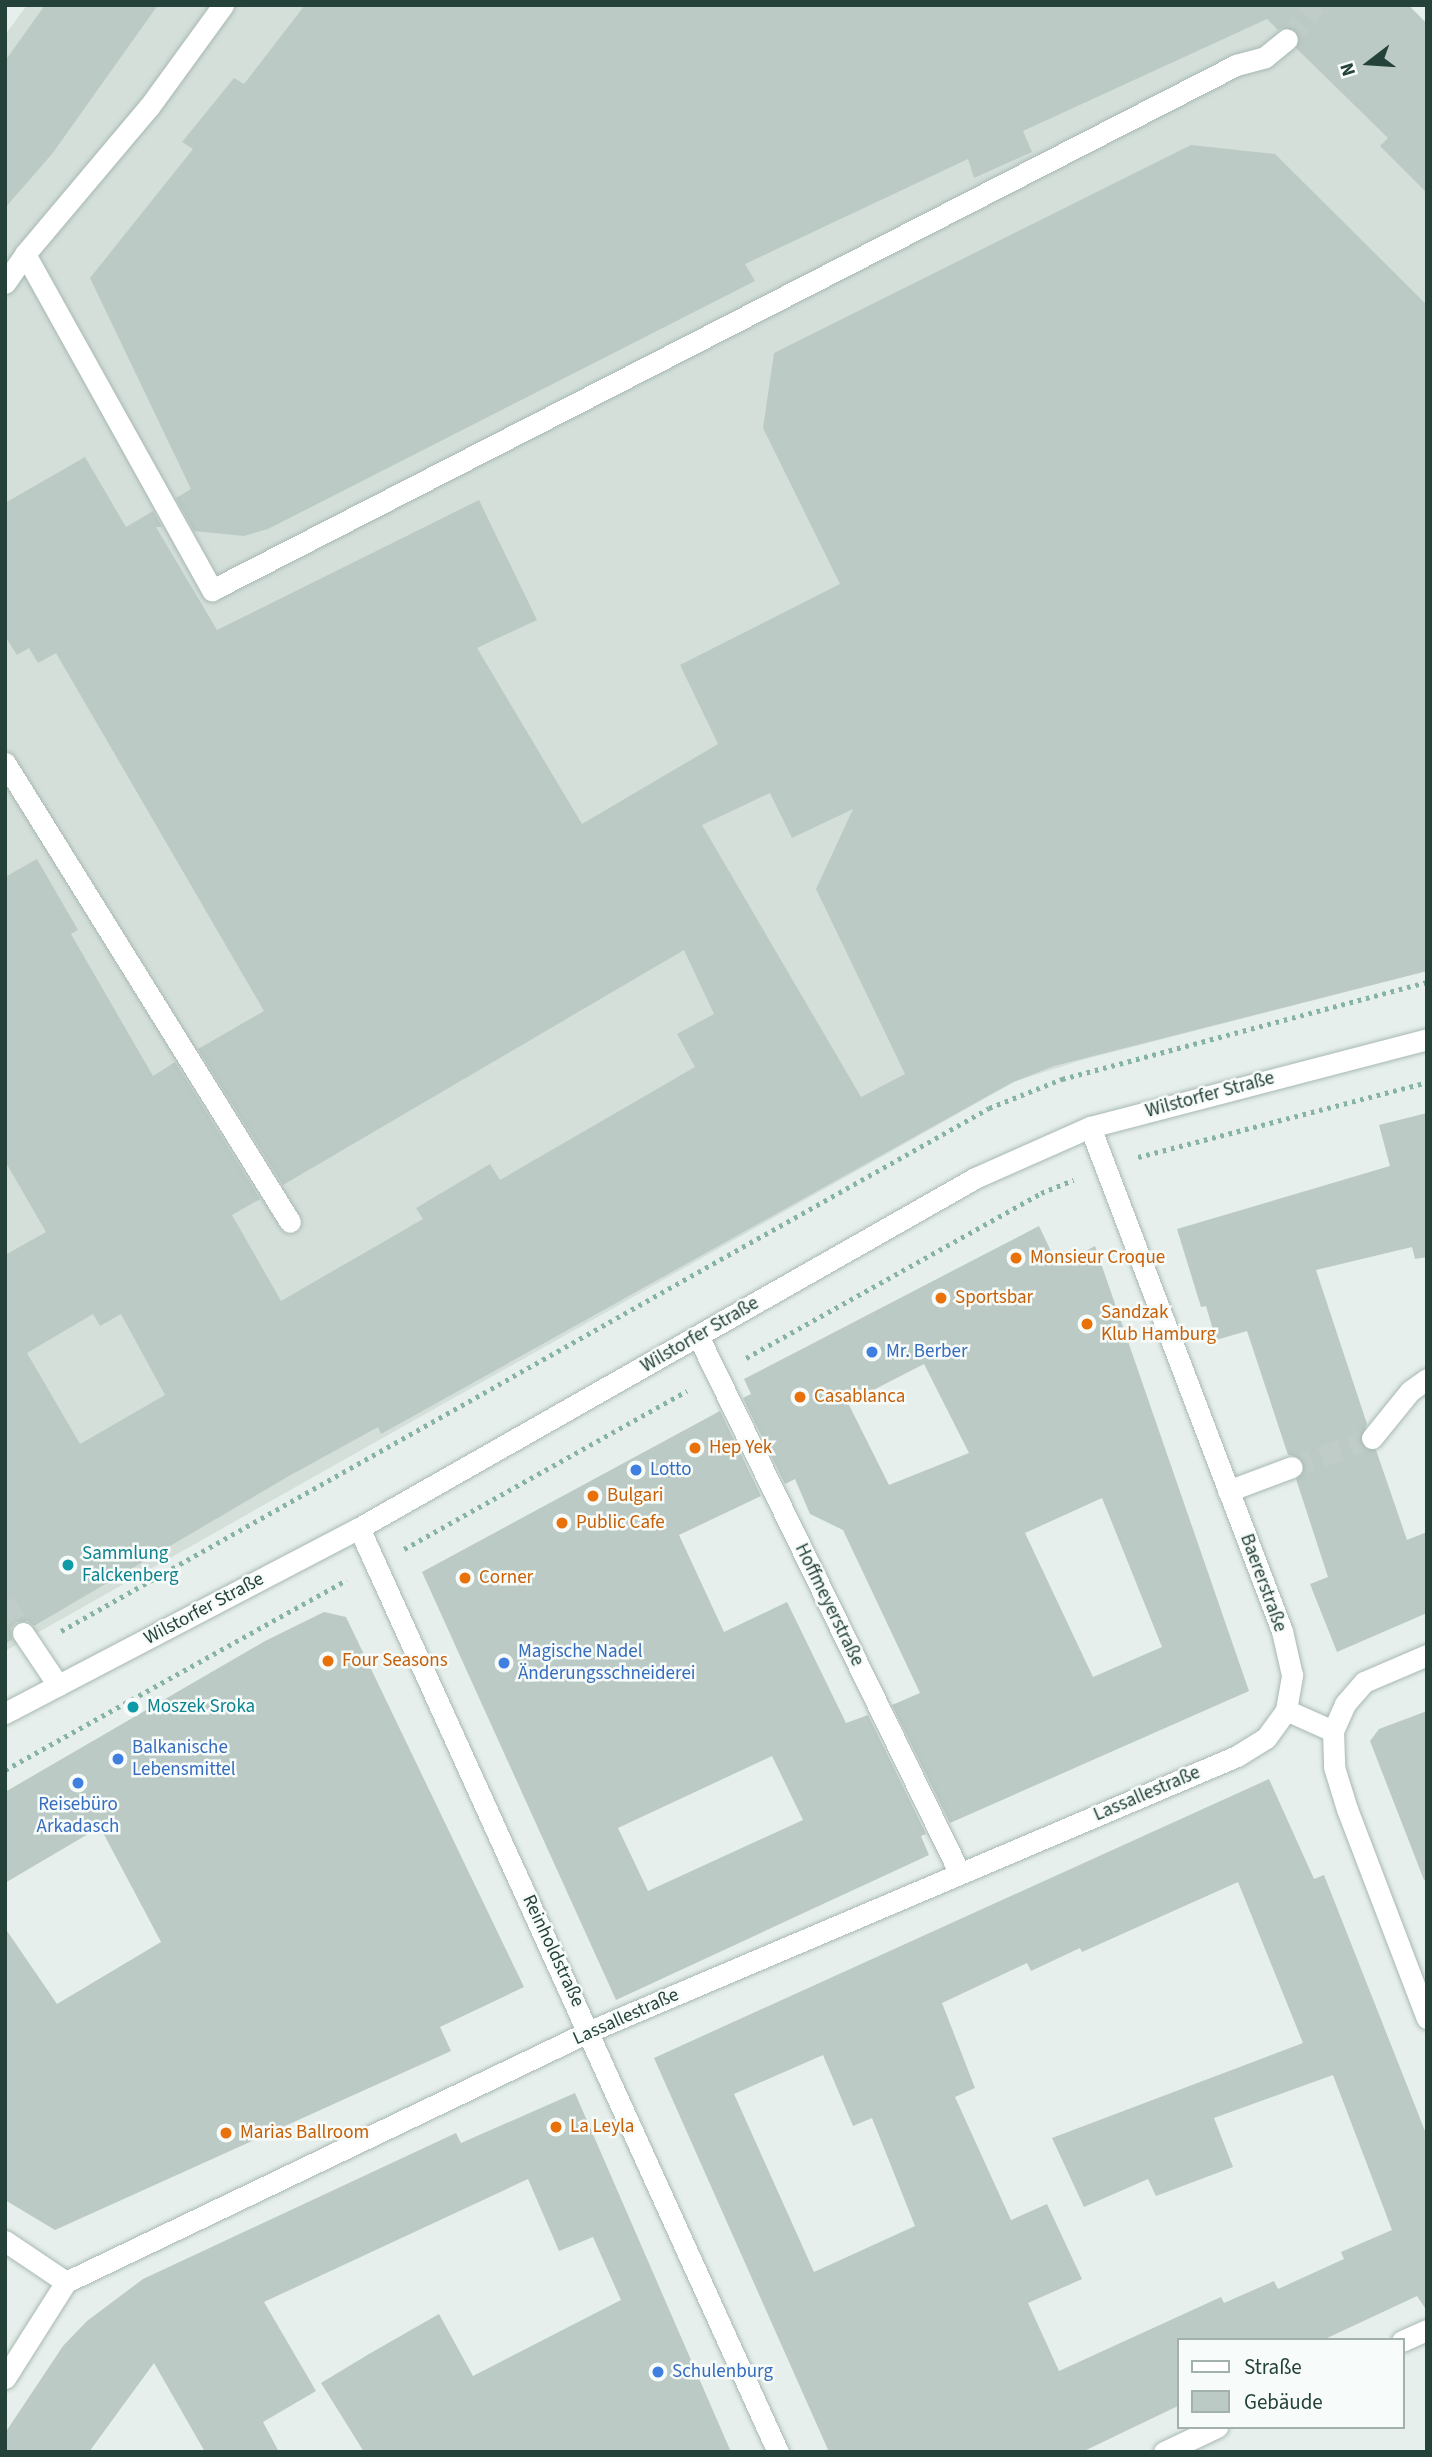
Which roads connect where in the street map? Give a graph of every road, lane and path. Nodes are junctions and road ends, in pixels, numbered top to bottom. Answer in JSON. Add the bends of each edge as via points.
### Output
{"nodes":[{"id":1,"x":223,"y":5,"type":"edge"},
{"id":2,"x":1287,"y":39,"type":"tunnel mouth"},
{"id":3,"x":24,"y":254,"type":"junction"},
{"id":4,"x":5,"y":283,"type":"edge"},
{"id":5,"x":5,"y":763,"type":"edge"},
{"id":6,"x":1427,"y":982,"type":"edge"},
{"id":7,"x":1427,"y":1039,"type":"edge"},
{"id":8,"x":1090,"y":1127,"type":"junction"},
{"id":9,"x":290,"y":1222,"type":"dead end"},
{"id":10,"x":698,"y":1336,"type":"junction"},
{"id":11,"x":1427,"y":1379,"type":"edge"},
{"id":12,"x":1372,"y":1438,"type":"tunnel mouth"},
{"id":13,"x":1292,"y":1467,"type":"tunnel mouth"},
{"id":14,"x":1228,"y":1491,"type":"junction"},
{"id":15,"x":359,"y":1528,"type":"junction"},
{"id":16,"x":28,"y":1640,"type":"joint"},
{"id":17,"x":1427,"y":1655,"type":"edge"},
{"id":18,"x":58,"y":1685,"type":"junction"},
{"id":19,"x":1286,"y":1710,"type":"junction"},
{"id":20,"x":5,"y":1713,"type":"edge"},
{"id":21,"x":1333,"y":1731,"type":"junction"},
{"id":22,"x":960,"y":1874,"type":"junction"},
{"id":23,"x":1427,"y":2018,"type":"edge"},
{"id":24,"x":590,"y":2031,"type":"junction"},
{"id":25,"x":5,"y":2241,"type":"edge"},
{"id":26,"x":66,"y":2282,"type":"junction"},
{"id":27,"x":1427,"y":2330,"type":"edge"},
{"id":28,"x":1404,"y":2340,"type":"edge"},
{"id":29,"x":5,"y":2378,"type":"edge"},
{"id":30,"x":1213,"y":2429,"type":"edge"},
{"id":31,"x":778,"y":2452,"type":"edge"},
{"id":32,"x":1164,"y":2452,"type":"edge"}],
"edges":[{"from":1,"to":3,"type":"street","via":[[149,107]]},
{"from":2,"to":3,"type":"street","via":[[1265,57],[1236,65],[212,590]]},
{"from":3,"to":4,"type":"street"},
{"from":5,"to":9,"type":"street"},
{"from":6,"to":16,"type":"path","via":[[1062,1079],[989,1108]]},
{"from":7,"to":8,"type":"street","name":"Wilstorfer Straße"},
{"from":8,"to":10,"type":"street","name":"Wilstorfer Straße","via":[[975,1178]]},
{"from":8,"to":14,"type":"street","name":"Baererstraße"},
{"from":10,"to":15,"type":"street","name":"Wilstorfer Straße"},
{"from":10,"to":22,"type":"street","name":"Hoffmeyerstraße"},
{"from":11,"to":12,"type":"street","via":[[1410,1391]]},
{"from":13,"to":14,"type":"street"},
{"from":14,"to":19,"type":"street","name":"Baererstraße","via":[[1282,1631],[1292,1675]]},
{"from":15,"to":18,"type":"street","name":"Wilstorfer Straße"},
{"from":15,"to":24,"type":"street","name":"Reinholdstraße"},
{"from":16,"to":18,"type":"street"},
{"from":17,"to":21,"type":"street","via":[[1364,1682],[1345,1704]]},
{"from":18,"to":20,"type":"street","name":"Wilstorfer Straße"},
{"from":19,"to":21,"type":"street"},
{"from":19,"to":22,"type":"street","name":"Lassallestraße","via":[[1266,1738],[1237,1756]]},
{"from":21,"to":23,"type":"street","via":[[1334,1767],[1347,1809]]},
{"from":22,"to":24,"type":"street","name":"Lassallestraße"},
{"from":24,"to":26,"type":"street","name":"Lassallestraße"},
{"from":24,"to":31,"type":"street","name":"Reinholdstraße"},
{"from":25,"to":26,"type":"street"},
{"from":26,"to":29,"type":"street"},
{"from":27,"to":28,"type":"street"},
{"from":30,"to":32,"type":"street"}]}
